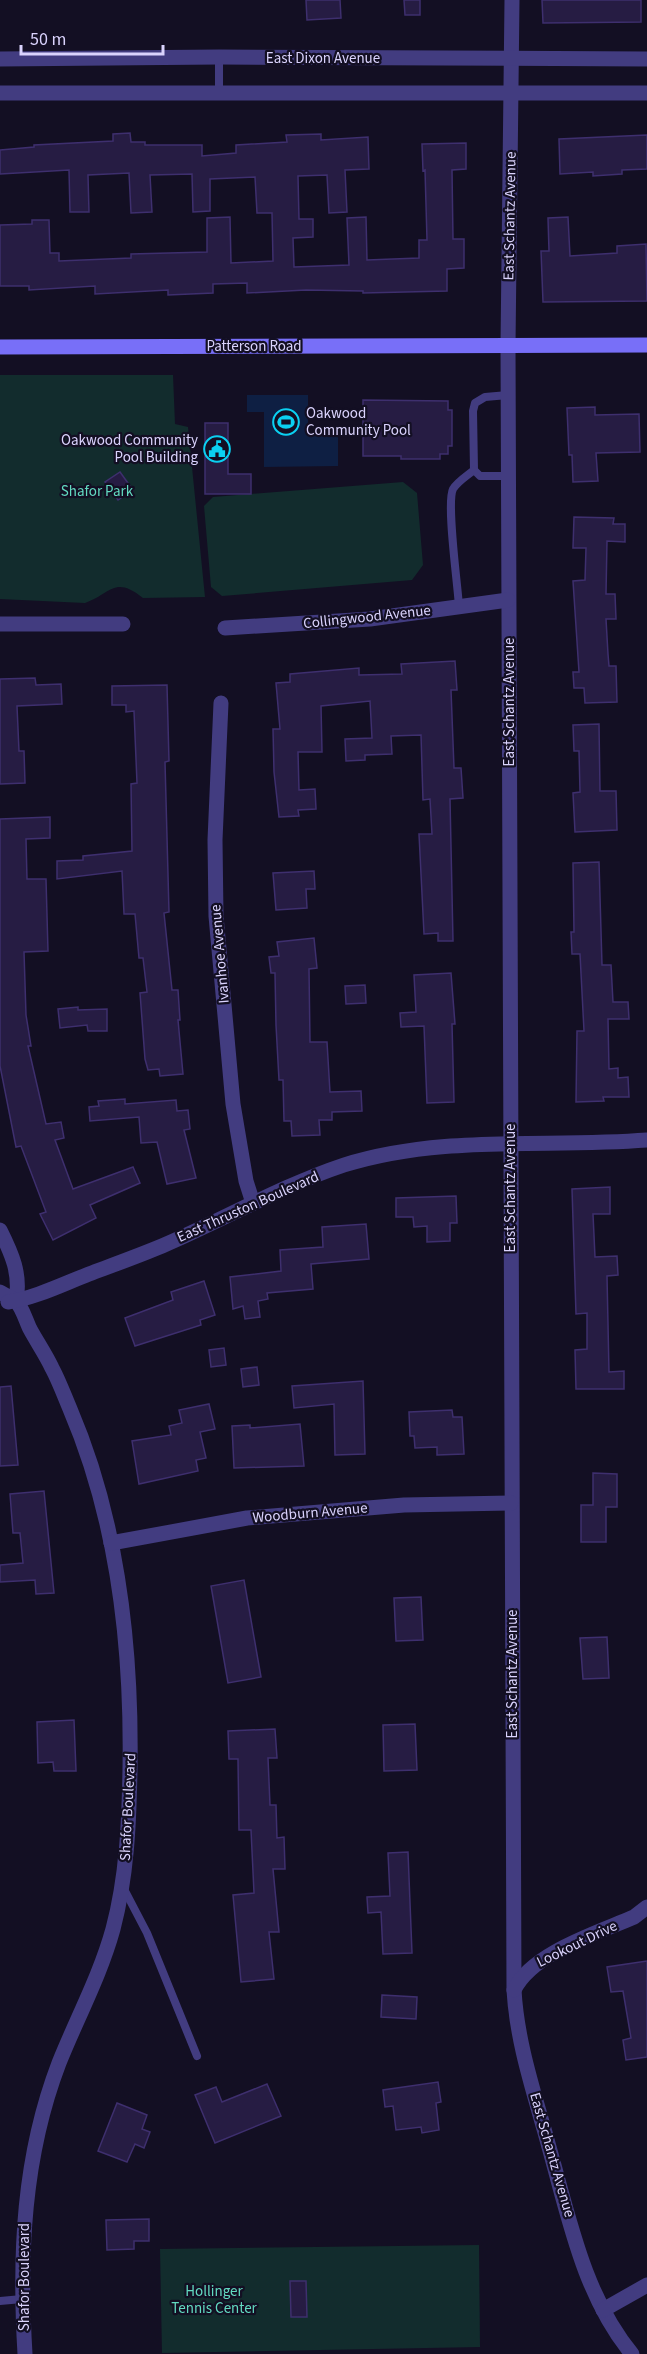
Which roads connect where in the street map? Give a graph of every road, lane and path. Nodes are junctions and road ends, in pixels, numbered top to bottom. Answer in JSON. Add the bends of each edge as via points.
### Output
{"nodes":[{"id":1,"x":512,"y":0,"type":"edge"},
{"id":2,"x":219,"y":57,"type":"junction"},
{"id":3,"x":512,"y":58,"type":"junction"},
{"id":4,"x":0,"y":59,"type":"edge"},
{"id":5,"x":647,"y":59,"type":"edge"},
{"id":6,"x":219,"y":92,"type":"junction"},
{"id":7,"x":512,"y":92,"type":"junction"},
{"id":8,"x":0,"y":93,"type":"edge"},
{"id":9,"x":647,"y":93,"type":"edge"},
{"id":10,"x":508,"y":345,"type":"junction"},
{"id":11,"x":647,"y":345,"type":"edge"},
{"id":12,"x":0,"y":347,"type":"edge"},
{"id":13,"x":508,"y":395,"type":"junction"},
{"id":14,"x":474,"y":470,"type":"junction"},
{"id":15,"x":508,"y":476,"type":"junction"},
{"id":16,"x":508,"y":600,"type":"junction"},
{"id":17,"x":459,"y":607,"type":"junction"},
{"id":18,"x":0,"y":624,"type":"edge"},
{"id":19,"x":123,"y":624,"type":"dead end"},
{"id":20,"x":225,"y":628,"type":"dead end"},
{"id":21,"x":221,"y":703,"type":"dead end"},
{"id":22,"x":647,"y":1140,"type":"edge"},
{"id":23,"x":510,"y":1144,"type":"junction"},
{"id":24,"x":253,"y":1203,"type":"junction"},
{"id":25,"x":0,"y":1230,"type":"edge"},
{"id":26,"x":0,"y":1292,"type":"edge"},
{"id":27,"x":16,"y":1301,"type":"junction"},
{"id":28,"x":0,"y":1303,"type":"edge"},
{"id":29,"x":511,"y":1503,"type":"junction"},
{"id":30,"x":111,"y":1543,"type":"junction"},
{"id":31,"x":122,"y":1885,"type":"junction"},
{"id":32,"x":647,"y":1907,"type":"edge"},
{"id":33,"x":514,"y":1990,"type":"junction"},
{"id":34,"x":197,"y":2055,"type":"dead end"},
{"id":35,"x":647,"y":2285,"type":"edge"},
{"id":36,"x":22,"y":2299,"type":"junction"},
{"id":37,"x":0,"y":2301,"type":"edge"},
{"id":38,"x":603,"y":2310,"type":"junction"},
{"id":39,"x":25,"y":2354,"type":"edge"},
{"id":40,"x":632,"y":2354,"type":"edge"}],
"edges":[{"from":1,"to":3,"type":"street","name":"East Schantz Avenue"},
{"from":2,"to":3,"type":"street","name":"East Dixon Avenue"},
{"from":2,"to":4,"type":"street","name":"East Dixon Avenue"},
{"from":2,"to":6,"type":"lane"},
{"from":3,"to":5,"type":"street","name":"East Dixon Avenue"},
{"from":3,"to":7,"type":"street","name":"East Schantz Avenue"},
{"from":6,"to":7,"type":"street"},
{"from":6,"to":8,"type":"street"},
{"from":7,"to":9,"type":"street"},
{"from":7,"to":10,"type":"street","name":"East Schantz Avenue"},
{"from":10,"to":11,"type":"main road","name":"Patterson Road"},
{"from":10,"to":12,"type":"main road","name":"Patterson Road"},
{"from":10,"to":13,"type":"street","name":"East Schantz Avenue"},
{"from":13,"to":14,"type":"lane","via":[[485,397],[475,403]]},
{"from":13,"to":15,"type":"street","name":"East Schantz Avenue"},
{"from":14,"to":15,"type":"lane","via":[[480,476]]},
{"from":14,"to":17,"type":"lane","via":[[452,491]]},
{"from":15,"to":16,"type":"street","name":"East Schantz Avenue"},
{"from":16,"to":17,"type":"street","name":"Collingwood Avenue"},
{"from":16,"to":23,"type":"street","name":"East Schantz Avenue"},
{"from":17,"to":20,"type":"street","name":"Collingwood Avenue","via":[[370,619]]},
{"from":18,"to":19,"type":"street"},
{"from":21,"to":24,"type":"street","name":"Ivanhoe Avenue","via":[[216,916],[233,1104]]},
{"from":22,"to":23,"type":"street","name":"East Thruston Boulevard"},
{"from":23,"to":24,"type":"street","name":"East Thruston Boulevard","via":[[430,1147],[380,1155]]},
{"from":23,"to":29,"type":"street","name":"East Schantz Avenue"},
{"from":24,"to":27,"type":"street","name":"East Thruston Boulevard","via":[[162,1246]]},
{"from":25,"to":27,"type":"street","via":[[17,1270]]},
{"from":26,"to":27,"type":"street"},
{"from":27,"to":28,"type":"street","name":"East Thruston Boulevard"},
{"from":27,"to":30,"type":"street","name":"Shafor Boulevard","via":[[53,1369],[78,1429],[97,1483]]},
{"from":29,"to":30,"type":"street","name":"Woodburn Avenue","via":[[404,1505],[247,1518]]},
{"from":29,"to":33,"type":"street","name":"East Schantz Avenue"},
{"from":30,"to":31,"type":"street","name":"Shafor Boulevard","via":[[131,1711],[129,1827]]},
{"from":31,"to":34,"type":"lane","via":[[147,1933]]},
{"from":31,"to":36,"type":"street","name":"Shafor Boulevard","via":[[102,1966],[59,2063],[45,2106],[23,2223]]},
{"from":32,"to":33,"type":"street","name":"Lookout Drive","via":[[634,1917],[546,1957],[528,1970]]},
{"from":33,"to":38,"type":"street","name":"East Schantz Avenue","via":[[527,2068],[582,2264]]},
{"from":35,"to":38,"type":"street"},
{"from":36,"to":37,"type":"lane"},
{"from":36,"to":39,"type":"street","name":"Shafor Boulevard"},
{"from":38,"to":40,"type":"street","name":"East Schantz Avenue"}]}
